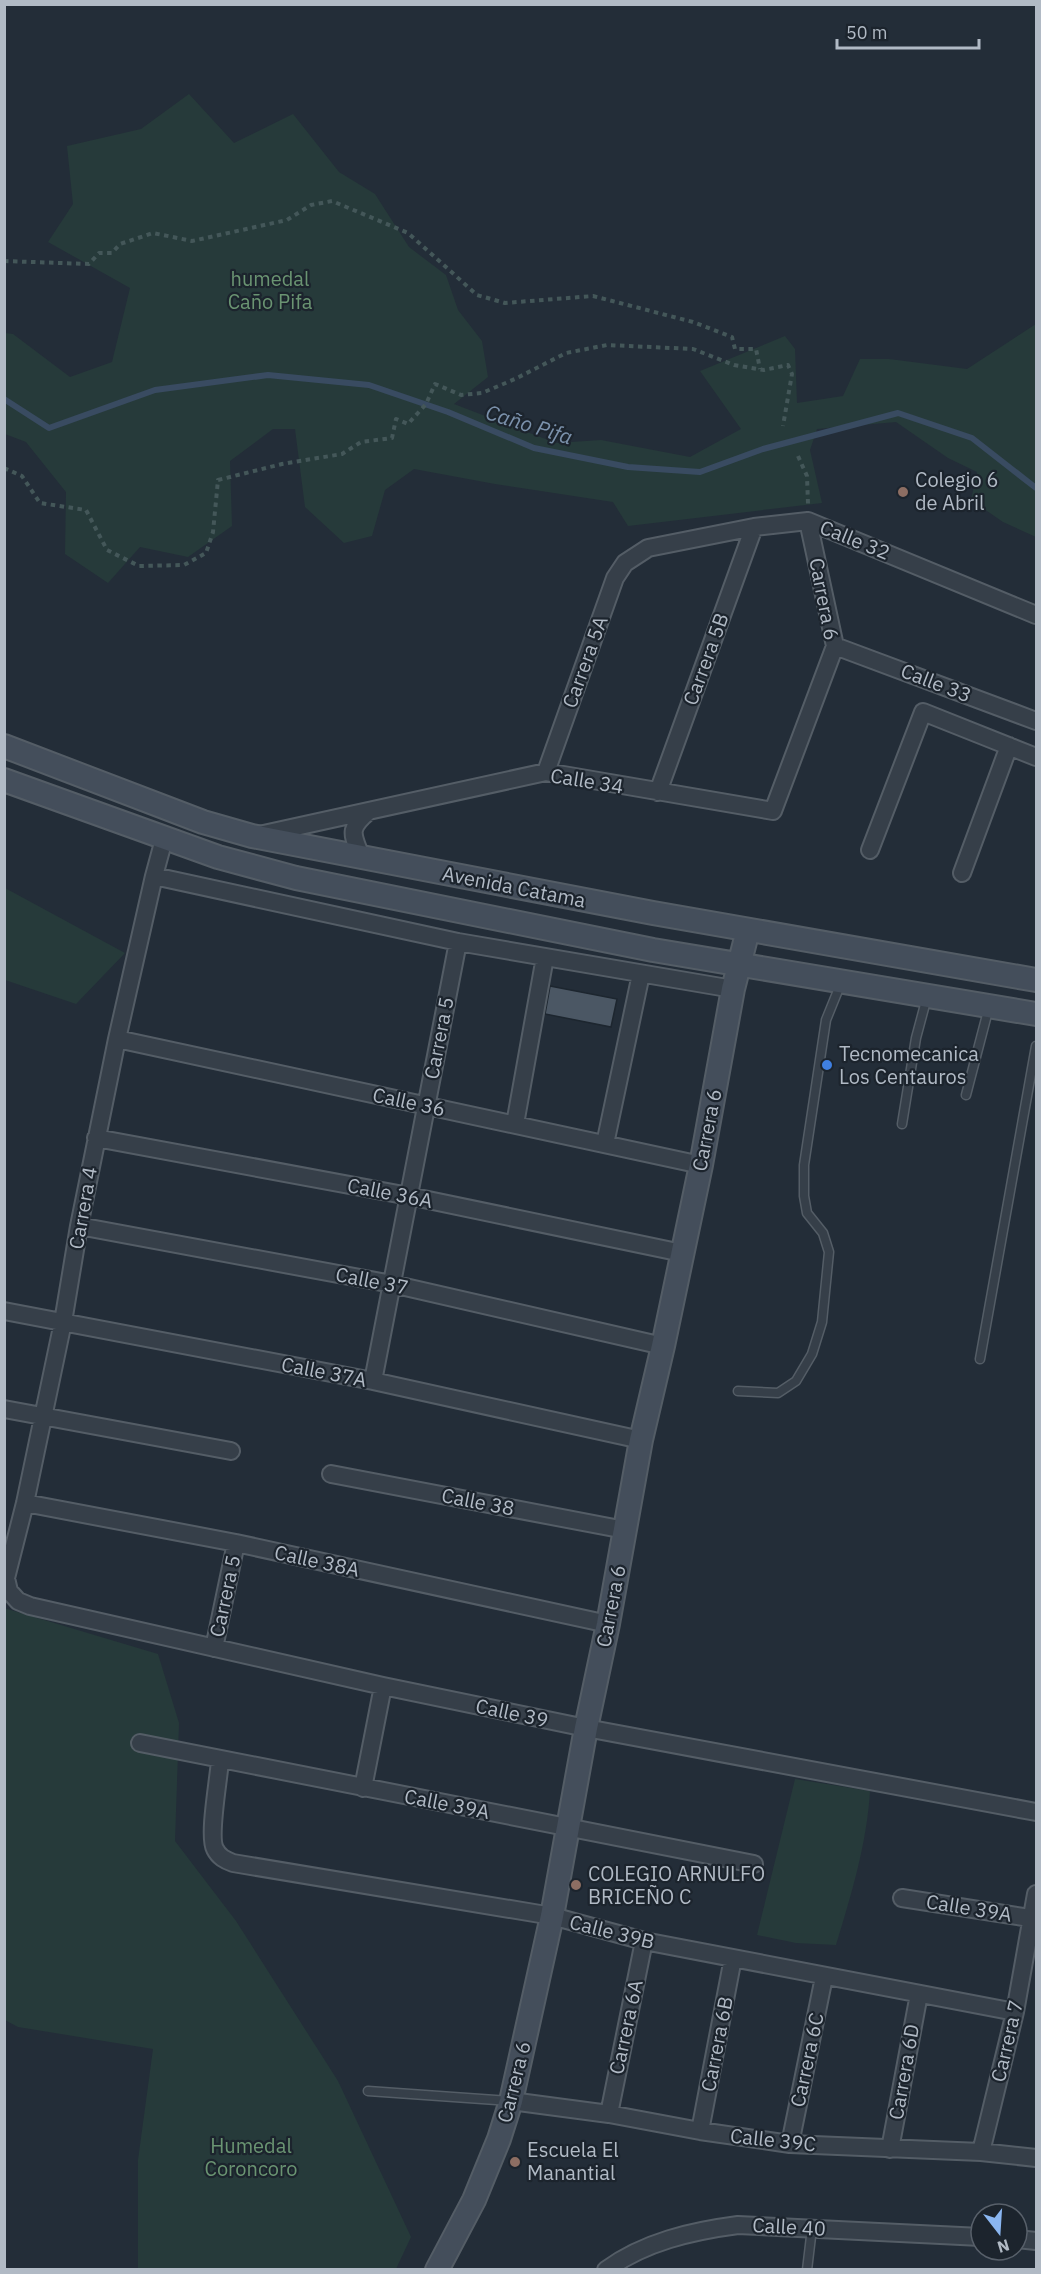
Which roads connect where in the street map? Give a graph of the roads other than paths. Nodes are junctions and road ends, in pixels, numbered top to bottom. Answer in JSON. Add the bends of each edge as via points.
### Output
{"nodes":[{"id":1,"x":808,"y":521,"type":"junction"},
{"id":2,"x":754,"y":527,"type":"junction"},
{"id":3,"x":632,"y":557,"type":"joint"},
{"id":4,"x":1036,"y":615,"type":"edge"},
{"id":5,"x":835,"y":646,"type":"junction"},
{"id":6,"x":1036,"y":721,"type":"edge"},
{"id":7,"x":4,"y":746,"type":"edge"},
{"id":8,"x":1009,"y":746,"type":"junction"},
{"id":9,"x":1036,"y":757,"type":"edge"},
{"id":10,"x":546,"y":772,"type":"junction"},
{"id":11,"x":4,"y":780,"type":"edge"},
{"id":12,"x":658,"y":792,"type":"junction"},
{"id":13,"x":773,"y":811,"type":"joint"},
{"id":14,"x":368,"y":812,"type":"junction"},
{"id":15,"x":252,"y":836,"type":"junction"},
{"id":16,"x":164,"y":839,"type":"junction"},
{"id":17,"x":870,"y":850,"type":"dead end"},
{"id":18,"x":361,"y":857,"type":"junction"},
{"id":19,"x":962,"y":873,"type":"dead end"},
{"id":20,"x":153,"y":876,"type":"junction"},
{"id":21,"x":748,"y":930,"type":"junction"},
{"id":22,"x":458,"y":942,"type":"junction"},
{"id":23,"x":545,"y":957,"type":"junction"},
{"id":24,"x":740,"y":965,"type":"junction"},
{"id":25,"x":641,"y":974,"type":"junction"},
{"id":26,"x":1036,"y":980,"type":"edge"},
{"id":27,"x":842,"y":982,"type":"junction"},
{"id":28,"x":733,"y":989,"type":"junction"},
{"id":29,"x":927,"y":996,"type":"junction"},
{"id":30,"x":990,"y":1006,"type":"junction"},
{"id":31,"x":1036,"y":1014,"type":"edge"},
{"id":32,"x":117,"y":1039,"type":"junction"},
{"id":33,"x":1036,"y":1046,"type":"edge"},
{"id":34,"x":966,"y":1095,"type":"dead end"},
{"id":35,"x":426,"y":1105,"type":"junction"},
{"id":36,"x":902,"y":1124,"type":"dead end"},
{"id":37,"x":514,"y":1125,"type":"junction"},
{"id":38,"x":96,"y":1138,"type":"junction"},
{"id":39,"x":605,"y":1144,"type":"junction"},
{"id":40,"x":701,"y":1164,"type":"junction"},
{"id":41,"x":409,"y":1196,"type":"junction"},
{"id":42,"x":79,"y":1226,"type":"junction"},
{"id":43,"x":682,"y":1253,"type":"junction"},
{"id":44,"x":392,"y":1284,"type":"junction"},
{"id":45,"x":4,"y":1311,"type":"edge"},
{"id":46,"x":63,"y":1322,"type":"junction"},
{"id":47,"x":663,"y":1346,"type":"junction"},
{"id":48,"x":980,"y":1359,"type":"dead end"},
{"id":49,"x":373,"y":1381,"type":"junction"},
{"id":50,"x":738,"y":1391,"type":"dead end"},
{"id":51,"x":4,"y":1408,"type":"edge"},
{"id":52,"x":42,"y":1416,"type":"junction"},
{"id":53,"x":641,"y":1440,"type":"junction"},
{"id":54,"x":231,"y":1451,"type":"dead end"},
{"id":55,"x":331,"y":1474,"type":"dead end"},
{"id":56,"x":25,"y":1503,"type":"junction"},
{"id":57,"x":625,"y":1530,"type":"junction"},
{"id":58,"x":236,"y":1543,"type":"junction"},
{"id":59,"x":6,"y":1578,"type":"joint"},
{"id":60,"x":608,"y":1624,"type":"junction"},
{"id":61,"x":214,"y":1648,"type":"junction"},
{"id":62,"x":383,"y":1686,"type":"junction"},
{"id":63,"x":586,"y":1728,"type":"junction"},
{"id":64,"x":140,"y":1743,"type":"dead end"},
{"id":65,"x":220,"y":1760,"type":"junction"},
{"id":66,"x":363,"y":1788,"type":"junction"},
{"id":67,"x":1036,"y":1812,"type":"edge"},
{"id":68,"x":568,"y":1828,"type":"junction"},
{"id":69,"x":754,"y":1864,"type":"dead end"},
{"id":70,"x":1036,"y":1894,"type":"edge"},
{"id":71,"x":902,"y":1898,"type":"dead end"},
{"id":72,"x":552,"y":1916,"type":"junction"},
{"id":73,"x":1034,"y":1919,"type":"edge"},
{"id":74,"x":644,"y":1941,"type":"junction"},
{"id":75,"x":733,"y":1958,"type":"junction"},
{"id":76,"x":824,"y":1977,"type":"junction"},
{"id":77,"x":919,"y":1994,"type":"junction"},
{"id":78,"x":1015,"y":2012,"type":"junction"},
{"id":79,"x":368,"y":2091,"type":"dead end"},
{"id":80,"x":511,"y":2101,"type":"junction"},
{"id":81,"x":609,"y":2114,"type":"junction"},
{"id":82,"x":700,"y":2131,"type":"junction"},
{"id":83,"x":790,"y":2144,"type":"junction"},
{"id":84,"x":890,"y":2149,"type":"junction"},
{"id":85,"x":981,"y":2152,"type":"junction"},
{"id":86,"x":1036,"y":2158,"type":"edge"},
{"id":87,"x":812,"y":2228,"type":"junction"},
{"id":88,"x":969,"y":2236,"type":"edge"},
{"id":89,"x":437,"y":2270,"type":"edge"},
{"id":90,"x":606,"y":2270,"type":"edge"},
{"id":91,"x":807,"y":2270,"type":"edge"}],
"edges":[{"from":1,"to":2,"type":"street","name":"Calle 32"},
{"from":1,"to":4,"type":"street","name":"Calle 32"},
{"from":1,"to":5,"type":"street","name":"Carrera 6"},
{"from":2,"to":3,"type":"street","name":"Calle 32","via":[[648,548]]},
{"from":2,"to":12,"type":"street","name":"Carrera 5B"},
{"from":3,"to":10,"type":"street","name":"Carrera 5A","via":[[612,586]]},
{"from":5,"to":6,"type":"street","name":"Calle 33"},
{"from":5,"to":13,"type":"street","name":"Carrera 6"},
{"from":7,"to":15,"type":"main road","name":"Avenida Catama","via":[[203,822]]},
{"from":8,"to":9,"type":"street"},
{"from":8,"to":17,"type":"street","via":[[923,712]]},
{"from":8,"to":19,"type":"street"},
{"from":10,"to":12,"type":"street","name":"Calle 34"},
{"from":10,"to":14,"type":"street","name":"Calle 34"},
{"from":11,"to":16,"type":"main road","name":"Avenida Catama"},
{"from":12,"to":13,"type":"street","name":"Calle 34"},
{"from":14,"to":15,"type":"street","name":"Calle 34"},
{"from":14,"to":18,"type":"street","via":[[358,820],[353,832]]},
{"from":15,"to":18,"type":"main road","name":"Avenida Catama"},
{"from":16,"to":20,"type":"street","name":"Carrera 4"},
{"from":16,"to":24,"type":"main road","name":"Avenida Catama","via":[[296,878]]},
{"from":18,"to":21,"type":"main road","name":"Avenida Catama"},
{"from":20,"to":22,"type":"street"},
{"from":20,"to":32,"type":"street","name":"Carrera 4"},
{"from":21,"to":24,"type":"main road","name":"Carrera 6"},
{"from":21,"to":26,"type":"main road","name":"Avenida Catama"},
{"from":22,"to":23,"type":"street"},
{"from":22,"to":35,"type":"street","name":"Carrera 5"},
{"from":23,"to":25,"type":"street"},
{"from":23,"to":37,"type":"street"},
{"from":24,"to":27,"type":"main road","name":"Avenida Catama"},
{"from":24,"to":28,"type":"main road","name":"Carrera 6"},
{"from":25,"to":28,"type":"street"},
{"from":25,"to":39,"type":"street"},
{"from":27,"to":29,"type":"main road","name":"Avenida Catama"},
{"from":27,"to":50,"type":"lane","via":[[826,1020],[804,1165],[807,1213],[823,1233],[828,1252],[822,1322],[812,1354],[796,1381],[778,1393]]},
{"from":28,"to":40,"type":"main road","name":"Carrera 6"},
{"from":29,"to":30,"type":"main road","name":"Avenida Catama"},
{"from":29,"to":36,"type":"lane"},
{"from":30,"to":31,"type":"main road","name":"Avenida Catama"},
{"from":30,"to":34,"type":"lane"},
{"from":32,"to":35,"type":"street","name":"Calle 36"},
{"from":32,"to":38,"type":"street","name":"Carrera 4"},
{"from":33,"to":48,"type":"lane"},
{"from":35,"to":37,"type":"street","name":"Calle 36"},
{"from":35,"to":41,"type":"street","name":"Carrera 5"},
{"from":37,"to":39,"type":"street","name":"Calle 36"},
{"from":38,"to":41,"type":"street","name":"Calle 36A"},
{"from":38,"to":42,"type":"street","name":"Carrera 4"},
{"from":39,"to":40,"type":"street","name":"Calle 36"},
{"from":40,"to":43,"type":"main road","name":"Carrera 6"},
{"from":41,"to":43,"type":"street","name":"Calle 36A"},
{"from":41,"to":44,"type":"street","name":"Carrera 5"},
{"from":42,"to":44,"type":"street","name":"Calle 37"},
{"from":42,"to":46,"type":"street","name":"Carrera 4"},
{"from":43,"to":47,"type":"main road","name":"Carrera 6"},
{"from":44,"to":47,"type":"street","name":"Calle 37"},
{"from":44,"to":49,"type":"street","name":"Carrera 5"},
{"from":45,"to":46,"type":"street","name":"Calle 37A"},
{"from":46,"to":49,"type":"street","name":"Calle 37A"},
{"from":46,"to":52,"type":"street","name":"Carrera 4"},
{"from":47,"to":53,"type":"main road","name":"Carrera 6"},
{"from":49,"to":53,"type":"street","name":"Calle 37A"},
{"from":51,"to":52,"type":"street"},
{"from":52,"to":54,"type":"street"},
{"from":52,"to":56,"type":"street","name":"Carrera 4"},
{"from":53,"to":57,"type":"main road","name":"Carrera 6"},
{"from":55,"to":57,"type":"street","name":"Calle 38"},
{"from":56,"to":58,"type":"street","name":"Calle 38A"},
{"from":56,"to":59,"type":"street","name":"Carrera 4"},
{"from":57,"to":60,"type":"main road","name":"Carrera 6"},
{"from":58,"to":60,"type":"street","name":"Calle 38A"},
{"from":58,"to":61,"type":"street","name":"Carrera 5"},
{"from":59,"to":61,"type":"street","name":"Calle 39","via":[[9,1591],[30,1606]]},
{"from":60,"to":63,"type":"main road","name":"Carrera 6"},
{"from":61,"to":62,"type":"street","name":"Calle 39"},
{"from":62,"to":63,"type":"street","name":"Calle 39"},
{"from":62,"to":66,"type":"street"},
{"from":63,"to":67,"type":"street","name":"Calle 39"},
{"from":63,"to":68,"type":"main road","name":"Carrera 6"},
{"from":64,"to":65,"type":"street","name":"Calle 39A"},
{"from":65,"to":66,"type":"street","name":"Calle 39A"},
{"from":65,"to":72,"type":"street","name":"Calle 39B","via":[[213,1832],[214,1847],[222,1858],[233,1863]]},
{"from":66,"to":68,"type":"street","name":"Calle 39A"},
{"from":68,"to":69,"type":"street","name":"Calle 39A"},
{"from":68,"to":72,"type":"main road","name":"Carrera 6"},
{"from":70,"to":73,"type":"street","name":"Carrera 7"},
{"from":71,"to":73,"type":"street","name":"Calle 39A"},
{"from":72,"to":74,"type":"street","name":"Calle 39B"},
{"from":72,"to":80,"type":"main road","name":"Carrera 6"},
{"from":73,"to":78,"type":"street","name":"Carrera 7"},
{"from":74,"to":75,"type":"street","name":"Calle 39B"},
{"from":74,"to":81,"type":"street","name":"Carrera 6A"},
{"from":75,"to":76,"type":"street","name":"Calle 39B"},
{"from":75,"to":82,"type":"street","name":"Carrera 6B"},
{"from":76,"to":77,"type":"street","name":"Calle 39B"},
{"from":76,"to":83,"type":"street","name":"Carrera 6C"},
{"from":77,"to":78,"type":"street","name":"Calle 39B"},
{"from":77,"to":84,"type":"street","name":"Carrera 6D"},
{"from":78,"to":85,"type":"street","name":"Carrera 7"},
{"from":79,"to":80,"type":"lane"},
{"from":80,"to":81,"type":"street","name":"Calle 39C"},
{"from":80,"to":89,"type":"main road","name":"Carrera 6","via":[[474,2200]]},
{"from":81,"to":82,"type":"street","name":"Calle 39C"},
{"from":82,"to":83,"type":"street","name":"Calle 39C"},
{"from":83,"to":84,"type":"street","name":"Calle 39C"},
{"from":84,"to":85,"type":"street","name":"Calle 39C"},
{"from":85,"to":86,"type":"street","name":"Calle 39C"},
{"from":87,"to":88,"type":"street","name":"Calle 40"},
{"from":87,"to":90,"type":"street","name":"Calle 40","via":[[738,2225],[707,2229],[656,2244]]},
{"from":87,"to":91,"type":"lane"}]}
